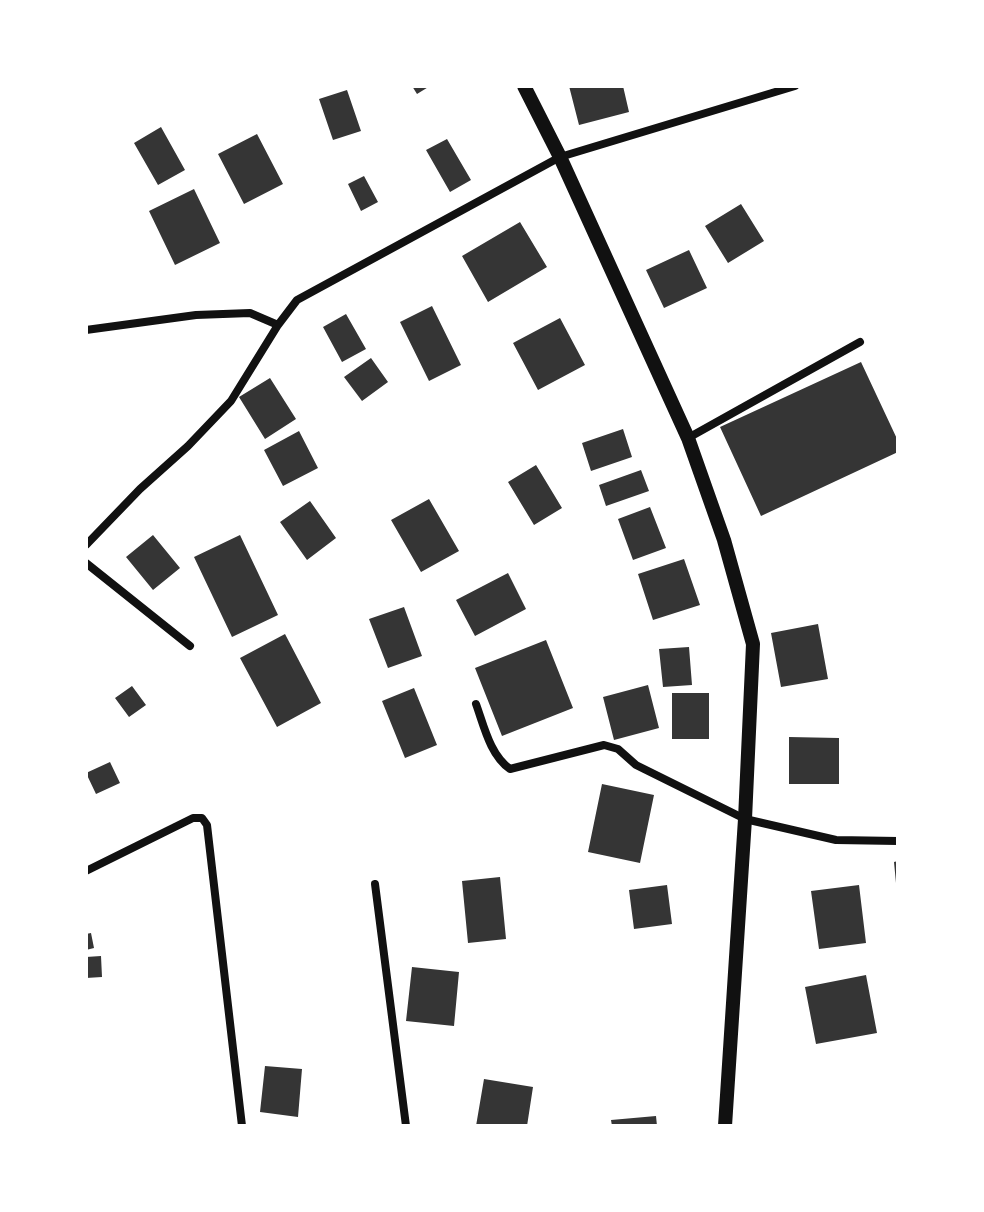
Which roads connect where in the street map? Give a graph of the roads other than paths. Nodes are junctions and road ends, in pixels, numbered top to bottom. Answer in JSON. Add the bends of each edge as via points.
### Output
{"nodes":[{"id":1,"x":524,"y":86,"type":"edge"},
{"id":2,"x":795,"y":86,"type":"edge"},
{"id":3,"x":560,"y":157,"type":"junction"},
{"id":4,"x":278,"y":325,"type":"junction"},
{"id":5,"x":86,"y":330,"type":"edge"},
{"id":6,"x":860,"y":342,"type":"dead end"},
{"id":7,"x":688,"y":438,"type":"junction"},
{"id":8,"x":86,"y":545,"type":"edge"},
{"id":9,"x":86,"y":563,"type":"edge"},
{"id":10,"x":190,"y":646,"type":"dead end"},
{"id":11,"x":476,"y":704,"type":"dead end"},
{"id":12,"x":745,"y":819,"type":"junction"},
{"id":13,"x":898,"y":841,"type":"edge"},
{"id":14,"x":86,"y":871,"type":"edge"},
{"id":15,"x":375,"y":884,"type":"dead end"},
{"id":16,"x":242,"y":1126,"type":"edge"},
{"id":17,"x":406,"y":1126,"type":"edge"},
{"id":18,"x":725,"y":1126,"type":"edge"}],
"edges":[{"from":1,"to":3,"type":"street"},
{"from":2,"to":3,"type":"street"},
{"from":3,"to":4,"type":"street","via":[[297,300]]},
{"from":3,"to":7,"type":"street"},
{"from":4,"to":5,"type":"street","via":[[250,313]]},
{"from":4,"to":8,"type":"street","via":[[231,401]]},
{"from":6,"to":7,"type":"street"},
{"from":7,"to":12,"type":"street","via":[[753,644]]},
{"from":9,"to":10,"type":"street"},
{"from":11,"to":12,"type":"street","via":[[495,753],[510,769],[604,745]]},
{"from":12,"to":13,"type":"street","via":[[836,840]]},
{"from":12,"to":18,"type":"street"},
{"from":14,"to":16,"type":"street","via":[[193,818],[202,818],[207,825]]},
{"from":15,"to":17,"type":"street"}]}
